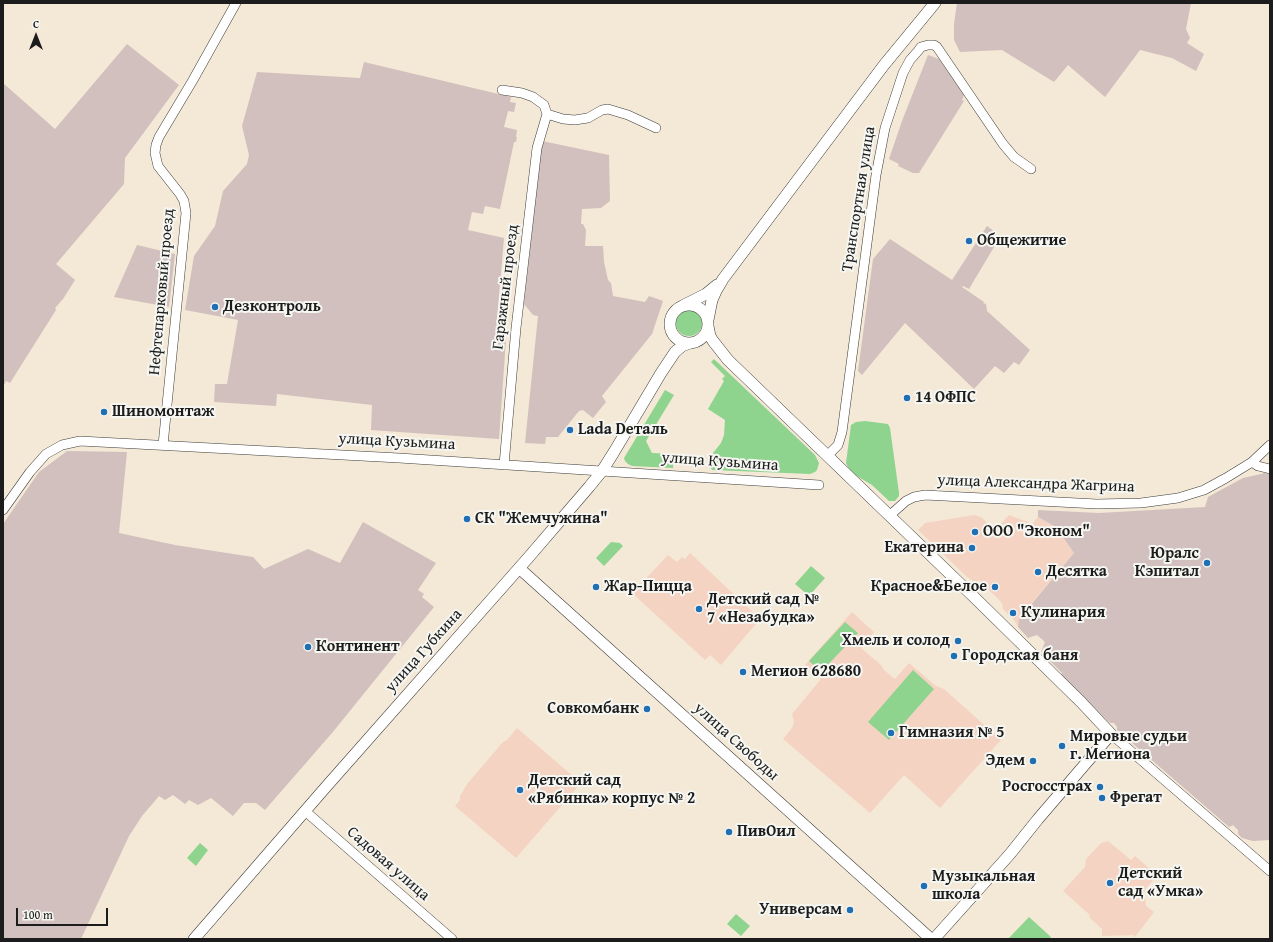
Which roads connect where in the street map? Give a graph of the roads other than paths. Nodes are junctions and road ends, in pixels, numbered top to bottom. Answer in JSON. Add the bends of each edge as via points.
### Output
{"nodes":[{"id":1,"x":236,"y":3,"type":"edge"},
{"id":2,"x":935,"y":3,"type":"edge"},
{"id":3,"x":502,"y":90,"type":"dead end"},
{"id":4,"x":547,"y":114,"type":"junction"},
{"id":5,"x":656,"y":128,"type":"dead end"},
{"id":6,"x":1031,"y":169,"type":"dead end"},
{"id":7,"x":723,"y":279,"type":"junction"},
{"id":8,"x":681,"y":307,"type":"junction"},
{"id":9,"x":708,"y":323,"type":"junction"},
{"id":10,"x":670,"y":326,"type":"junction"},
{"id":11,"x":692,"y":342,"type":"junction"},
{"id":12,"x":728,"y":360,"type":"junction"},
{"id":13,"x":661,"y":373,"type":"junction"},
{"id":14,"x":163,"y":445,"type":"junction"},
{"id":15,"x":1270,"y":445,"type":"edge"},
{"id":16,"x":827,"y":456,"type":"junction"},
{"id":17,"x":1252,"y":462,"type":"junction"},
{"id":18,"x":504,"y":465,"type":"junction"},
{"id":19,"x":1270,"y":469,"type":"edge"},
{"id":20,"x":602,"y":471,"type":"junction"},
{"id":21,"x":819,"y":485,"type":"dead end"},
{"id":22,"x":3,"y":510,"type":"edge"},
{"id":23,"x":889,"y":516,"type":"junction"},
{"id":24,"x":519,"y":568,"type":"junction"},
{"id":25,"x":1111,"y":734,"type":"junction"},
{"id":26,"x":305,"y":812,"type":"junction"},
{"id":27,"x":1270,"y":871,"type":"edge"},
{"id":28,"x":194,"y":939,"type":"edge"},
{"id":29,"x":452,"y":939,"type":"edge"},
{"id":30,"x":931,"y":939,"type":"edge"},
{"id":31,"x":934,"y":939,"type":"edge"}],
"edges":[{"from":1,"to":14,"type":"street","name":"Нефтепарковый проезд","via":[[156,146],[158,166],[180,194],[186,213]]},
{"from":2,"to":7,"type":"main road","name":"Транспортная улица","via":[[884,65]]},
{"from":3,"to":4,"type":"street","via":[[533,97],[544,105]]},
{"from":4,"to":5,"type":"street","via":[[575,120],[588,118],[608,109],[628,114]]},
{"from":4,"to":18,"type":"street","name":"Гаражный проезд","via":[[535,165],[516,328]]},
{"from":6,"to":16,"type":"street","name":"Транспортная улица","via":[[1014,157],[1003,144],[937,47],[925,45],[918,51],[904,73],[885,128],[842,432],[838,445]]},
{"from":7,"to":8,"type":"main road","via":[[706,294]]},
{"from":7,"to":9,"type":"main road","via":[[712,300]]},
{"from":8,"to":9,"type":"main road","via":[[696,306],[704,312]]},
{"from":8,"to":10,"type":"main road","via":[[672,315]]},
{"from":9,"to":11,"type":"main road","via":[[703,337]]},
{"from":9,"to":12,"type":"main road","via":[[713,341]]},
{"from":10,"to":11,"type":"main road","via":[[677,338],[683,342]]},
{"from":10,"to":13,"type":"main road","via":[[671,338]]},
{"from":11,"to":12,"type":"main road","via":[[705,345]]},
{"from":11,"to":13,"type":"main road","via":[[675,352]]},
{"from":12,"to":16,"type":"main road"},
{"from":13,"to":20,"type":"main road","name":"улица Губкина"},
{"from":14,"to":18,"type":"street","name":"улица Кузьмина"},
{"from":14,"to":22,"type":"street","name":"улица Кузьмина","via":[[91,441],[76,441],[62,445],[38,462]]},
{"from":15,"to":17,"type":"street","name":"улица Александра Жагрина"},
{"from":16,"to":23,"type":"main road"},
{"from":17,"to":19,"type":"street"},
{"from":17,"to":23,"type":"street","name":"улица Александра Жагрина","via":[[1204,490],[1178,498],[1127,504],[1097,504],[925,495],[906,501]]},
{"from":18,"to":20,"type":"street","name":"улица Кузьмина"},
{"from":20,"to":21,"type":"street","name":"улица Кузьмина"},
{"from":20,"to":24,"type":"main road","name":"улица Губкина"},
{"from":23,"to":25,"type":"main road"},
{"from":24,"to":26,"type":"main road","name":"улица Губкина"},
{"from":24,"to":30,"type":"main road","name":"улица Свободы"},
{"from":25,"to":27,"type":"street"},
{"from":25,"to":31,"type":"main road"},
{"from":26,"to":28,"type":"main road","name":"улица Губкина"},
{"from":26,"to":29,"type":"street","name":"Садовая улица"}]}
